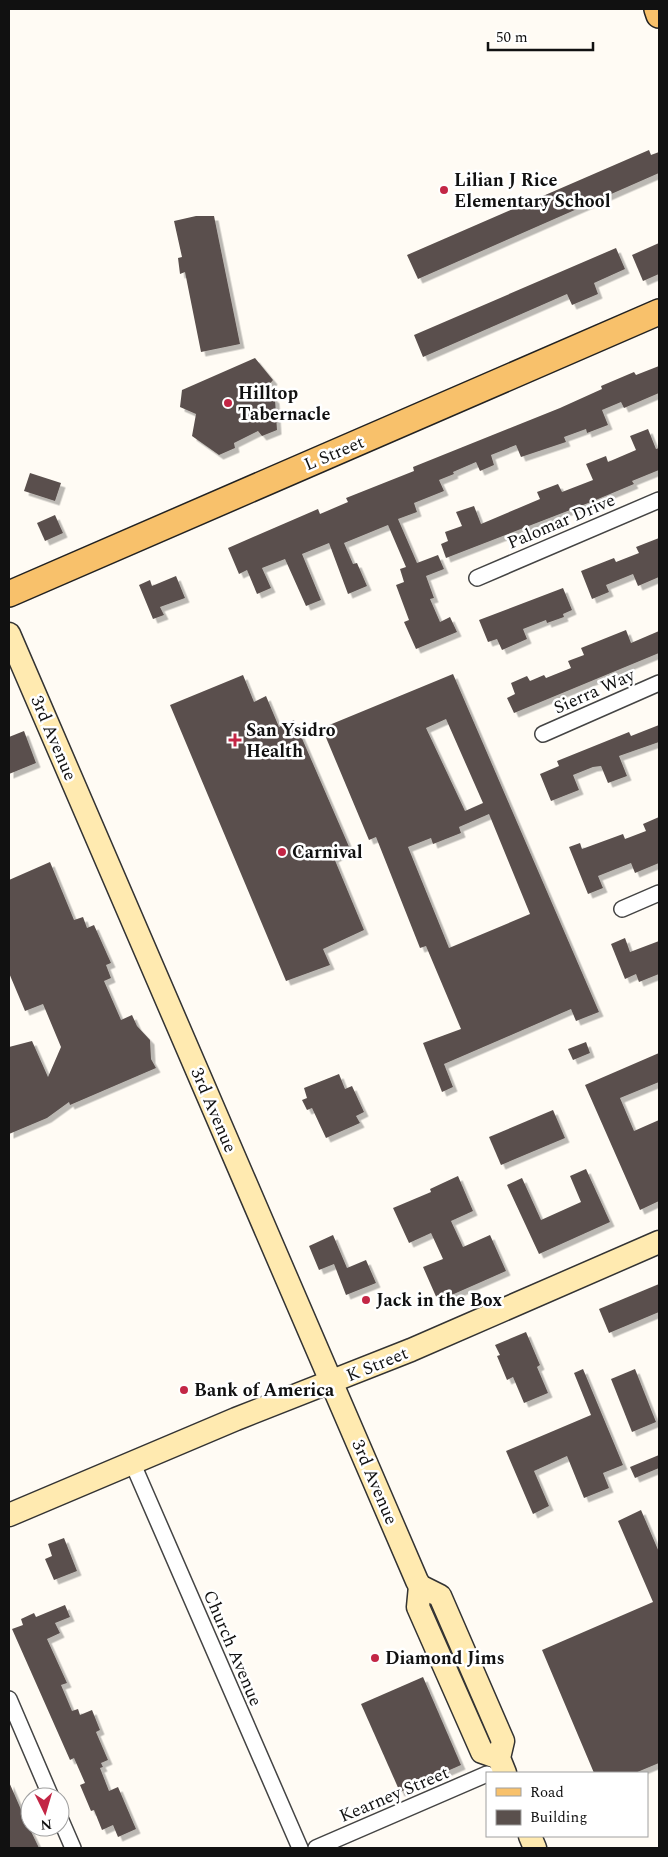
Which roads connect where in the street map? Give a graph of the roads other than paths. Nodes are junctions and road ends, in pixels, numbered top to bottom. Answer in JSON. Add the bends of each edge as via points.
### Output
{"nodes":[{"id":1,"x":657,"y":9,"type":"edge"},
{"id":2,"x":659,"y":15,"type":"edge"},
{"id":3,"x":659,"y":312,"type":"edge"},
{"id":4,"x":659,"y":500,"type":"edge"},
{"id":5,"x":477,"y":578,"type":"dead end"},
{"id":6,"x":9,"y":594,"type":"edge"},
{"id":7,"x":9,"y":634,"type":"edge"},
{"id":8,"x":659,"y":683,"type":"edge"},
{"id":9,"x":543,"y":734,"type":"dead end"},
{"id":10,"x":659,"y":893,"type":"edge"},
{"id":11,"x":622,"y":909,"type":"dead end"},
{"id":12,"x":659,"y":1242,"type":"edge"},
{"id":13,"x":332,"y":1382,"type":"junction"},
{"id":14,"x":132,"y":1462,"type":"junction"},
{"id":15,"x":9,"y":1515,"type":"edge"},
{"id":16,"x":9,"y":1699,"type":"edge"},
{"id":17,"x":496,"y":1769,"type":"edge"},
{"id":18,"x":486,"y":1773,"type":"edge"},
{"id":19,"x":47,"y":1787,"type":"edge"},
{"id":20,"x":300,"y":1848,"type":"edge"},
{"id":21,"x":316,"y":1848,"type":"edge"}],
"edges":[{"from":1,"to":2,"type":"main road"},
{"from":3,"to":6,"type":"main road","name":"L Street"},
{"from":4,"to":5,"type":"street","name":"Palomar Drive"},
{"from":7,"to":13,"type":"main road","name":"3rd Avenue"},
{"from":8,"to":9,"type":"street","name":"Sierra Way"},
{"from":10,"to":11,"type":"street"},
{"from":12,"to":13,"type":"main road","name":"K Street"},
{"from":13,"to":14,"type":"main road","name":"K Street"},
{"from":13,"to":17,"type":"main road","name":"3rd Avenue","via":[[420,1586],[440,1596],[503,1741]]},
{"from":14,"to":15,"type":"main road","name":"K Street"},
{"from":14,"to":20,"type":"street","name":"Church Avenue"},
{"from":16,"to":19,"type":"street"},
{"from":18,"to":21,"type":"street","name":"Kearney Street"}]}
